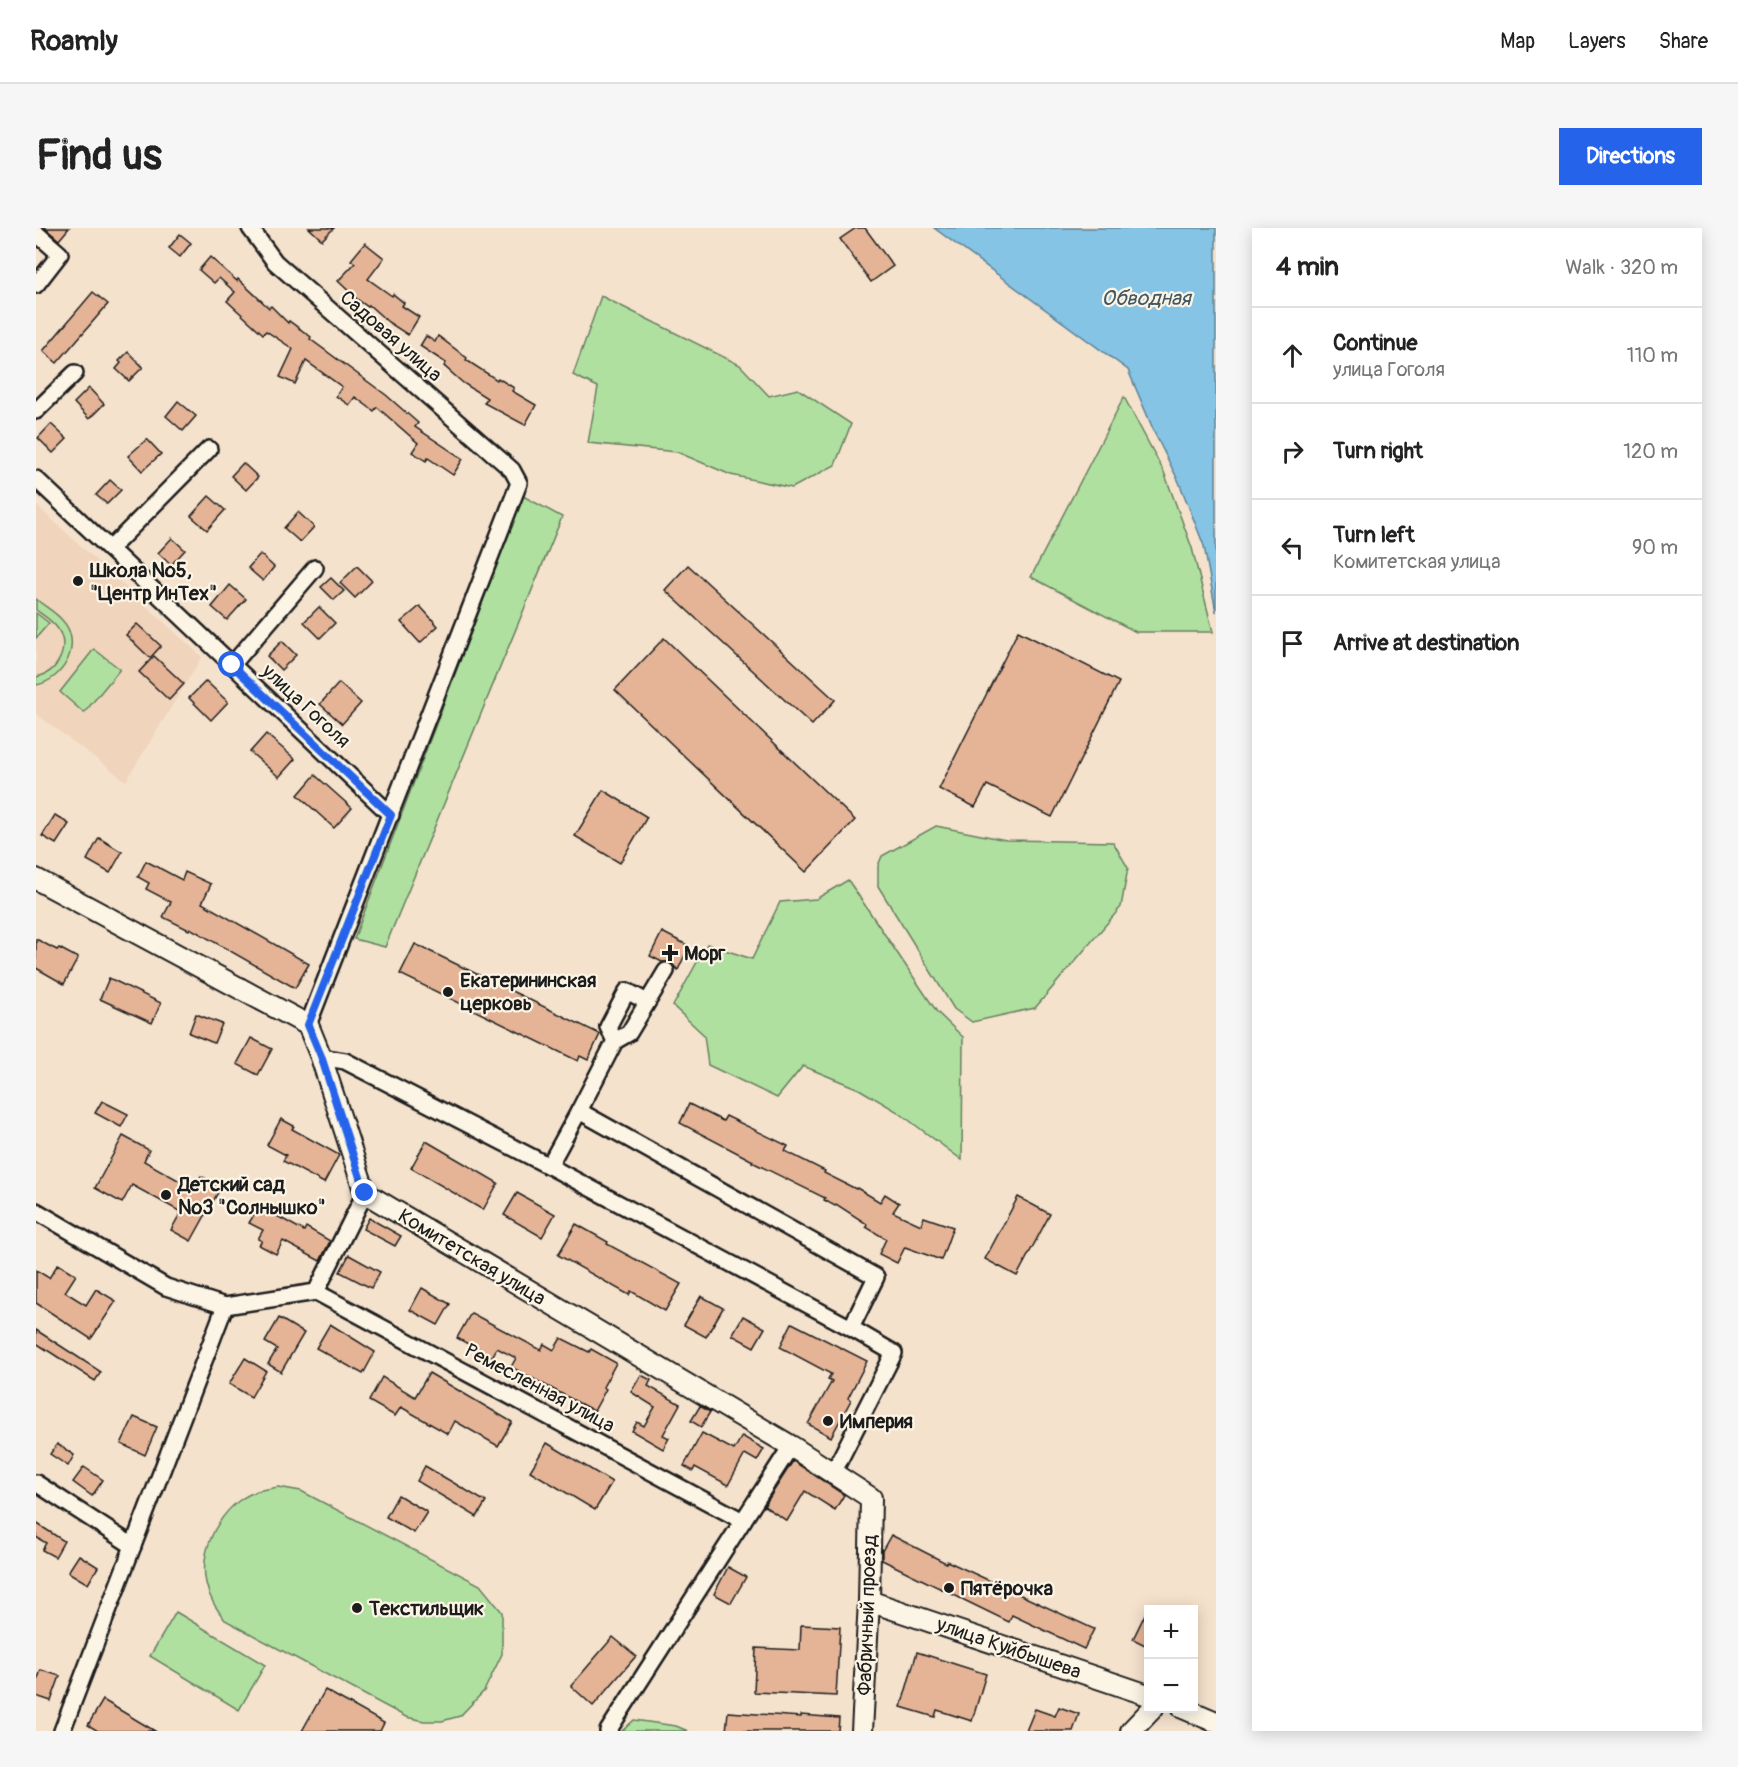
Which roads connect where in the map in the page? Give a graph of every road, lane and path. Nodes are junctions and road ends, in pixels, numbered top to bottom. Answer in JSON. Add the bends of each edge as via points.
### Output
{"nodes":[{"id":1,"x":250,"y":228,"type":"edge"},
{"id":2,"x":36,"y":233,"type":"edge"},
{"id":3,"x":36,"y":285,"type":"edge"},
{"id":4,"x":75,"y":373,"type":"dead end"},
{"id":5,"x":36,"y":411,"type":"edge"},
{"id":6,"x":208,"y":448,"type":"dead end"},
{"id":7,"x":36,"y":479,"type":"edge"},
{"id":8,"x":110,"y":549,"type":"junction"},
{"id":9,"x":315,"y":568,"type":"dead end"},
{"id":10,"x":232,"y":665,"type":"junction"},
{"id":11,"x":391,"y":815,"type":"junction"},
{"id":12,"x":36,"y":879,"type":"edge"},
{"id":13,"x":666,"y":971,"type":"dead end"},
{"id":14,"x":647,"y":1002,"type":"junction"},
{"id":15,"x":308,"y":1025,"type":"junction"},
{"id":16,"x":615,"y":1041,"type":"junction"},
{"id":17,"x":321,"y":1056,"type":"junction"},
{"id":18,"x":579,"y":1112,"type":"junction"},
{"id":19,"x":549,"y":1166,"type":"junction"},
{"id":20,"x":365,"y":1193,"type":"junction"},
{"id":21,"x":36,"y":1210,"type":"edge"},
{"id":22,"x":316,"y":1292,"type":"junction"},
{"id":23,"x":225,"y":1306,"type":"junction"},
{"id":24,"x":851,"y":1328,"type":"junction"},
{"id":25,"x":791,"y":1446,"type":"junction"},
{"id":26,"x":833,"y":1473,"type":"junction"},
{"id":27,"x":36,"y":1483,"type":"edge"},
{"id":28,"x":871,"y":1498,"type":"joint"},
{"id":29,"x":743,"y":1521,"type":"junction"},
{"id":30,"x":133,"y":1546,"type":"junction"},
{"id":31,"x":868,"y":1601,"type":"junction"},
{"id":32,"x":1144,"y":1693,"type":"edge"},
{"id":33,"x":1148,"y":1713,"type":"edge"},
{"id":34,"x":1195,"y":1713,"type":"edge"},
{"id":35,"x":1216,"y":1722,"type":"edge"},
{"id":36,"x":62,"y":1731,"type":"edge"},
{"id":37,"x":608,"y":1731,"type":"edge"},
{"id":38,"x":862,"y":1731,"type":"edge"},
{"id":39,"x":1131,"y":1731,"type":"edge"}],
"edges":[{"from":1,"to":11,"type":"street","name":"Садовая улица","via":[[275,262],[512,470],[519,483]]},
{"from":2,"to":3,"type":"street","via":[[60,254]]},
{"from":4,"to":5,"type":"street"},
{"from":6,"to":8,"type":"street"},
{"from":7,"to":8,"type":"street","name":"улица Гоголя"},
{"from":8,"to":10,"type":"street","name":"улица Гоголя"},
{"from":9,"to":10,"type":"street"},
{"from":10,"to":11,"type":"street","name":"улица Гоголя"},
{"from":11,"to":15,"type":"street"},
{"from":12,"to":15,"type":"street"},
{"from":13,"to":14,"type":"street"},
{"from":14,"to":16,"type":"street","via":[[629,1033]]},
{"from":14,"to":16,"type":"street","via":[[627,991],[608,1027]]},
{"from":15,"to":17,"type":"street"},
{"from":16,"to":18,"type":"street"},
{"from":17,"to":19,"type":"street","via":[[345,1061]]},
{"from":17,"to":20,"type":"street"},
{"from":18,"to":19,"type":"street"},
{"from":18,"to":24,"type":"street","via":[[876,1277]]},
{"from":19,"to":24,"type":"street"},
{"from":20,"to":22,"type":"street"},
{"from":20,"to":25,"type":"street","name":"Комитетская улица"},
{"from":21,"to":23,"type":"street","via":[[166,1287]]},
{"from":22,"to":23,"type":"street"},
{"from":22,"to":29,"type":"street","name":"Ремесленная улица"},
{"from":23,"to":30,"type":"street"},
{"from":24,"to":26,"type":"street","via":[[894,1353]]},
{"from":25,"to":26,"type":"street","name":"Комитетская улица"},
{"from":25,"to":29,"type":"street"},
{"from":26,"to":28,"type":"street","name":"Комитетская улица"},
{"from":27,"to":30,"type":"street"},
{"from":28,"to":31,"type":"street","name":"Фабричный проезд"},
{"from":29,"to":37,"type":"street"},
{"from":30,"to":36,"type":"street"},
{"from":31,"to":32,"type":"street","name":"улица Куйбышева"},
{"from":31,"to":38,"type":"street","name":"Фабричный проезд"},
{"from":33,"to":39,"type":"street"},
{"from":34,"to":35,"type":"street"}]}
